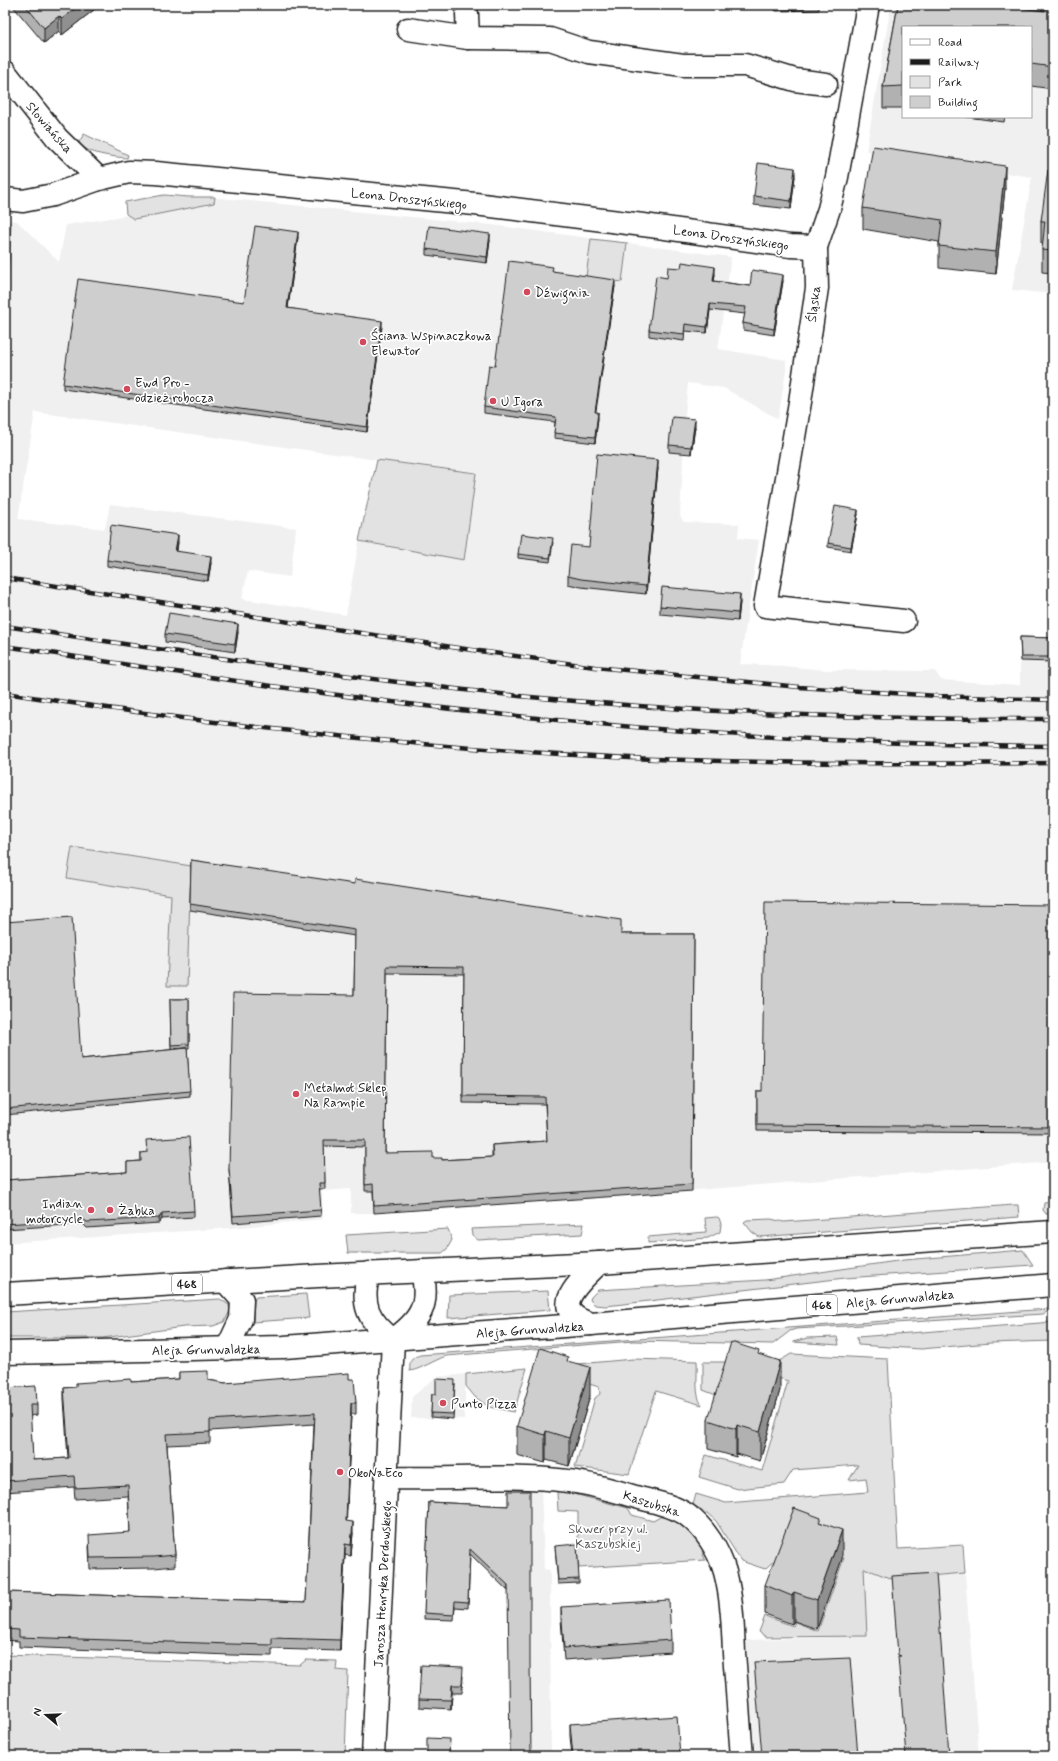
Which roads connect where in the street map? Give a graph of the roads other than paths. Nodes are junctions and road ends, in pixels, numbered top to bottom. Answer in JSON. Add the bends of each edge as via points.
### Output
{"nodes":[{"id":1,"x":868,"y":5,"type":"edge"},
{"id":2,"x":467,"y":14,"type":"dead end"},
{"id":3,"x":408,"y":29,"type":"dead end"},
{"id":4,"x":468,"y":38,"type":"junction"},
{"id":5,"x":5,"y":72,"type":"edge"},
{"id":6,"x":826,"y":84,"type":"dead end"},
{"id":7,"x":98,"y":179,"type":"junction"},
{"id":8,"x":5,"y":199,"type":"edge"},
{"id":9,"x":816,"y":247,"type":"junction"},
{"id":10,"x":904,"y":621,"type":"dead end"},
{"id":11,"x":1053,"y":1232,"type":"edge"},
{"id":12,"x":599,"y":1263,"type":"junction"},
{"id":13,"x":422,"y":1271,"type":"junction"},
{"id":14,"x":369,"y":1273,"type":"junction"},
{"id":15,"x":225,"y":1281,"type":"junction"},
{"id":16,"x":1053,"y":1285,"type":"edge"},
{"id":17,"x":5,"y":1294,"type":"edge"},
{"id":18,"x":590,"y":1324,"type":"junction"},
{"id":19,"x":393,"y":1340,"type":"junction"},
{"id":20,"x":227,"y":1348,"type":"junction"},
{"id":21,"x":5,"y":1353,"type":"edge"},
{"id":22,"x":387,"y":1478,"type":"junction"},
{"id":23,"x":373,"y":1756,"type":"edge"},
{"id":24,"x":742,"y":1756,"type":"edge"}],
"edges":[{"from":1,"to":9,"type":"street","name":"Śląska","via":[[837,177]]},
{"from":2,"to":4,"type":"street"},
{"from":3,"to":4,"type":"street"},
{"from":4,"to":6,"type":"street","via":[[550,39],[589,52],[683,65],[745,65],[795,80]]},
{"from":5,"to":7,"type":"street","name":"Słowiańska","via":[[57,138]]},
{"from":7,"to":8,"type":"street","name":"Leona Droszyńskiego","via":[[53,195],[23,201]]},
{"from":7,"to":9,"type":"street","name":"Leona Droszyńskiego","via":[[129,172],[164,174],[467,204],[790,246]]},
{"from":9,"to":10,"type":"street","name":"Śląska","via":[[817,288],[765,606]]},
{"from":11,"to":12,"type":"street","number":"468"},
{"from":12,"to":13,"type":"street","number":"468"},
{"from":12,"to":18,"type":"street","via":[[572,1290],[569,1299],[572,1315]]},
{"from":13,"to":14,"type":"street","number":"468"},
{"from":13,"to":19,"type":"street","via":[[426,1288],[421,1311],[413,1323]]},
{"from":14,"to":15,"type":"street","number":"468"},
{"from":14,"to":19,"type":"street","via":[[365,1286],[367,1311],[373,1322]]},
{"from":15,"to":17,"type":"street","number":"468"},
{"from":15,"to":20,"type":"street","via":[[242,1300],[242,1319]]},
{"from":16,"to":18,"type":"street","name":"Aleja Grunwaldzka","number":"468"},
{"from":18,"to":19,"type":"street","name":"Aleja Grunwaldzka","number":"468"},
{"from":19,"to":20,"type":"street","name":"Aleja Grunwaldzka","number":"468"},
{"from":19,"to":22,"type":"street","name":"Jarosza Henryka Derdowskiego"},
{"from":20,"to":21,"type":"street","name":"Aleja Grunwaldzka","number":"468"},
{"from":22,"to":23,"type":"street","name":"Jarosza Henryka Derdowskiego"},
{"from":22,"to":24,"type":"street","name":"Kaszubska","via":[[569,1481],[674,1508],[696,1522],[714,1547],[725,1571]]}]}
